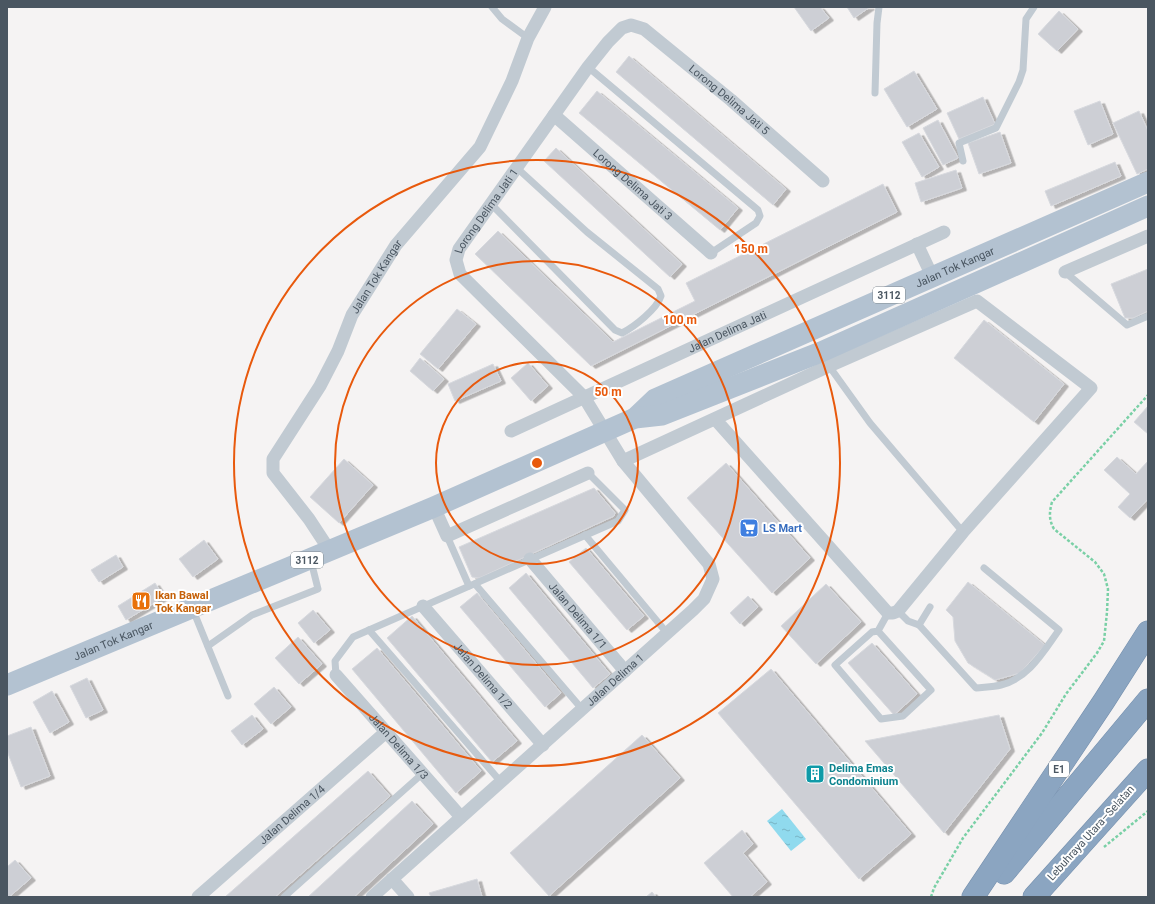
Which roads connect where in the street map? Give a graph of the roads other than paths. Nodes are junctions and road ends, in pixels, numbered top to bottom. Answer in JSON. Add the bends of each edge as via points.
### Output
{"nodes":[{"id":1,"x":492,"y":7,"type":"edge"},
{"id":2,"x":545,"y":7,"type":"edge"},
{"id":3,"x":879,"y":7,"type":"edge"},
{"id":4,"x":1034,"y":7,"type":"edge"},
{"id":5,"x":631,"y":25,"type":"joint"},
{"id":6,"x":528,"y":38,"type":"junction"},
{"id":7,"x":588,"y":67,"type":"junction"},
{"id":8,"x":875,"y":93,"type":"dead end"},
{"id":9,"x":554,"y":115,"type":"junction"},
{"id":10,"x":963,"y":161,"type":"dead end"},
{"id":11,"x":517,"y":168,"type":"junction"},
{"id":12,"x":823,"y":180,"type":"dead end"},
{"id":13,"x":1148,"y":182,"type":"edge"},
{"id":14,"x":492,"y":205,"type":"junction"},
{"id":15,"x":1148,"y":206,"type":"edge"},
{"id":16,"x":944,"y":232,"type":"dead end"},
{"id":17,"x":1148,"y":236,"type":"edge"},
{"id":18,"x":917,"y":244,"type":"junction"},
{"id":19,"x":711,"y":253,"type":"joint"},
{"id":20,"x":1065,"y":272,"type":"joint"},
{"id":21,"x":932,"y":276,"type":"junction"},
{"id":22,"x":1148,"y":316,"type":"edge"},
{"id":23,"x":825,"y":359,"type":"junction"},
{"id":24,"x":584,"y":397,"type":"junction"},
{"id":25,"x":635,"y":418,"type":"junction"},
{"id":26,"x":715,"y":419,"type":"junction"},
{"id":27,"x":511,"y":431,"type":"dead end"},
{"id":28,"x":605,"y":431,"type":"junction"},
{"id":29,"x":623,"y":461,"type":"junction"},
{"id":30,"x":588,"y":473,"type":"joint"},
{"id":31,"x":434,"y":507,"type":"junction"},
{"id":32,"x":963,"y":532,"type":"junction"},
{"id":33,"x":585,"y":535,"type":"junction"},
{"id":34,"x":447,"y":536,"type":"junction"},
{"id":35,"x":330,"y":550,"type":"junction"},
{"id":36,"x":311,"y":559,"type":"junction"},
{"id":37,"x":530,"y":559,"type":"junction"},
{"id":38,"x":984,"y":568,"type":"dead end"},
{"id":39,"x":472,"y":585,"type":"junction"},
{"id":40,"x":423,"y":606,"type":"junction"},
{"id":41,"x":930,"y":607,"type":"dead end"},
{"id":42,"x":192,"y":608,"type":"junction"},
{"id":43,"x":893,"y":612,"type":"junction"},
{"id":44,"x":920,"y":625,"type":"junction"},
{"id":45,"x":369,"y":630,"type":"junction"},
{"id":46,"x":878,"y":631,"type":"junction"},
{"id":47,"x":1148,"y":632,"type":"edge"},
{"id":48,"x":667,"y":633,"type":"junction"},
{"id":49,"x":208,"y":646,"type":"junction"},
{"id":50,"x":625,"y":671,"type":"junction"},
{"id":51,"x":336,"y":675,"type":"joint"},
{"id":52,"x":7,"y":685,"type":"edge"},
{"id":53,"x":228,"y":696,"type":"dead end"},
{"id":54,"x":1148,"y":700,"type":"edge"},
{"id":55,"x":582,"y":709,"type":"junction"},
{"id":56,"x":386,"y":732,"type":"junction"},
{"id":57,"x":543,"y":745,"type":"junction"},
{"id":58,"x":1148,"y":770,"type":"edge"},
{"id":59,"x":422,"y":774,"type":"junction"},
{"id":60,"x":501,"y":782,"type":"junction"},
{"id":61,"x":461,"y":817,"type":"junction"},
{"id":62,"x":392,"y":879,"type":"junction"},
{"id":63,"x":198,"y":897,"type":"edge"},
{"id":64,"x":285,"y":897,"type":"edge"},
{"id":65,"x":372,"y":897,"type":"edge"},
{"id":66,"x":408,"y":897,"type":"edge"},
{"id":67,"x":973,"y":897,"type":"edge"},
{"id":68,"x":984,"y":897,"type":"edge"},
{"id":69,"x":1034,"y":897,"type":"edge"}],
"edges":[{"from":1,"to":6,"type":"lane","via":[[502,19]]},
{"from":2,"to":6,"type":"street","name":"Jalan Tok Kangar"},
{"from":3,"to":8,"type":"lane"},
{"from":4,"to":10,"type":"lane","via":[[1026,19],[1024,70],[1020,82],[996,128],[959,143]]},
{"from":5,"to":7,"type":"street","name":"Lorong Delima Jati 1","via":[[622,28]]},
{"from":5,"to":12,"type":"street","name":"Lorong Delima Jati 5","via":[[644,29]]},
{"from":6,"to":35,"type":"street","name":"Jalan Tok Kangar","via":[[512,81],[480,147],[396,245],[352,314],[338,351],[320,386],[273,459],[273,473]]},
{"from":7,"to":9,"type":"street","name":"Lorong Delima Jati 1"},
{"from":7,"to":19,"type":"lane","via":[[758,210],[760,216],[756,223]]},
{"from":9,"to":11,"type":"street","name":"Lorong Delima Jati 1"},
{"from":9,"to":19,"type":"street","name":"Lorong Delima Jati 3"},
{"from":11,"to":14,"type":"street","name":"Lorong Delima Jati 1"},
{"from":11,"to":14,"type":"lane","via":[[587,232],[658,289],[661,296],[659,303],[629,330],[622,333],[615,330]]},
{"from":13,"to":21,"type":"main road","name":"Jalan Tok Kangar","number":"3112"},
{"from":14,"to":24,"type":"street","name":"Lorong Delima Jati 1","via":[[460,249],[456,260],[460,274]]},
{"from":15,"to":23,"type":"main road","name":"Jalan Tok Kangar","number":"3112"},
{"from":16,"to":18,"type":"street","name":"Jalan Delima Jati"},
{"from":17,"to":20,"type":"street"},
{"from":18,"to":21,"type":"street"},
{"from":18,"to":24,"type":"street","name":"Jalan Delima Jati"},
{"from":20,"to":22,"type":"lane","via":[[1127,325]]},
{"from":21,"to":25,"type":"main road","name":"Jalan Tok Kangar","number":"3112","via":[[655,399]]},
{"from":23,"to":25,"type":"main road","name":"Jalan Tok Kangar","number":"3112","via":[[662,415]]},
{"from":23,"to":26,"type":"street"},
{"from":23,"to":32,"type":"lane","via":[[870,423]]},
{"from":23,"to":32,"type":"street","via":[[977,301],[1091,388]]},
{"from":24,"to":27,"type":"street","name":"Jalan Delima Jati"},
{"from":24,"to":28,"type":"street","name":"Lorong Delima Jati 1"},
{"from":25,"to":28,"type":"main road","name":"Jalan Tok Kangar","number":"3112"},
{"from":26,"to":29,"type":"street"},
{"from":26,"to":43,"type":"street"},
{"from":28,"to":29,"type":"street","name":"Jalan Delima 1"},
{"from":28,"to":31,"type":"main road","name":"Jalan Tok Kangar","number":"3112"},
{"from":29,"to":48,"type":"street","name":"Jalan Delima 1","via":[[710,564],[713,579],[704,599]]},
{"from":30,"to":33,"type":"lane","via":[[625,510],[618,521]]},
{"from":30,"to":34,"type":"street"},
{"from":31,"to":34,"type":"street"},
{"from":31,"to":35,"type":"main road","name":"Jalan Tok Kangar","number":"3112"},
{"from":32,"to":43,"type":"street"},
{"from":33,"to":37,"type":"lane"},
{"from":33,"to":48,"type":"lane"},
{"from":34,"to":39,"type":"lane"},
{"from":35,"to":36,"type":"main road","name":"Jalan Tok Kangar","number":"3112"},
{"from":36,"to":42,"type":"main road","name":"Jalan Tok Kangar","number":"3112"},
{"from":36,"to":49,"type":"lane","via":[[318,589],[252,615]]},
{"from":37,"to":39,"type":"lane"},
{"from":37,"to":50,"type":"street","name":"Jalan Delima 1/1"},
{"from":38,"to":44,"type":"lane","via":[[1059,630],[1023,676],[1001,685],[976,688]]},
{"from":39,"to":40,"type":"lane"},
{"from":39,"to":55,"type":"lane"},
{"from":40,"to":45,"type":"lane"},
{"from":40,"to":57,"type":"street","name":"Jalan Delima 1/2"},
{"from":41,"to":44,"type":"lane"},
{"from":42,"to":49,"type":"lane"},
{"from":42,"to":52,"type":"main road","name":"Jalan Tok Kangar","number":"3112"},
{"from":43,"to":44,"type":"lane"},
{"from":43,"to":46,"type":"lane"},
{"from":45,"to":51,"type":"lane","via":[[353,637],[335,661]]},
{"from":45,"to":60,"type":"lane"},
{"from":46,"to":46,"type":"lane","via":[[931,690],[903,716],[882,719],[834,665],[872,632]]},
{"from":47,"to":67,"type":"highway","number":"E1"},
{"from":48,"to":50,"type":"street","name":"Jalan Delima 1"},
{"from":49,"to":53,"type":"lane"},
{"from":50,"to":55,"type":"street","name":"Jalan Delima 1"},
{"from":51,"to":56,"type":"street","name":"Jalan Delima 1/3"},
{"from":54,"to":68,"type":"highway"},
{"from":55,"to":57,"type":"street","name":"Jalan Delima 1"},
{"from":56,"to":59,"type":"street","name":"Jalan Delima 1/3"},
{"from":56,"to":63,"type":"street","name":"Jalan Delima 1/4"},
{"from":57,"to":60,"type":"street","name":"Jalan Delima 1"},
{"from":58,"to":69,"type":"highway","name":"Lebuhraya Utara–Selatan"},
{"from":59,"to":61,"type":"street","name":"Jalan Delima 1/3"},
{"from":59,"to":64,"type":"lane"},
{"from":60,"to":61,"type":"street","name":"Jalan Delima 1"},
{"from":61,"to":62,"type":"street","name":"Jalan Delima 1"},
{"from":62,"to":65,"type":"street","name":"Jalan Delima 1"},
{"from":62,"to":66,"type":"street"}]}
